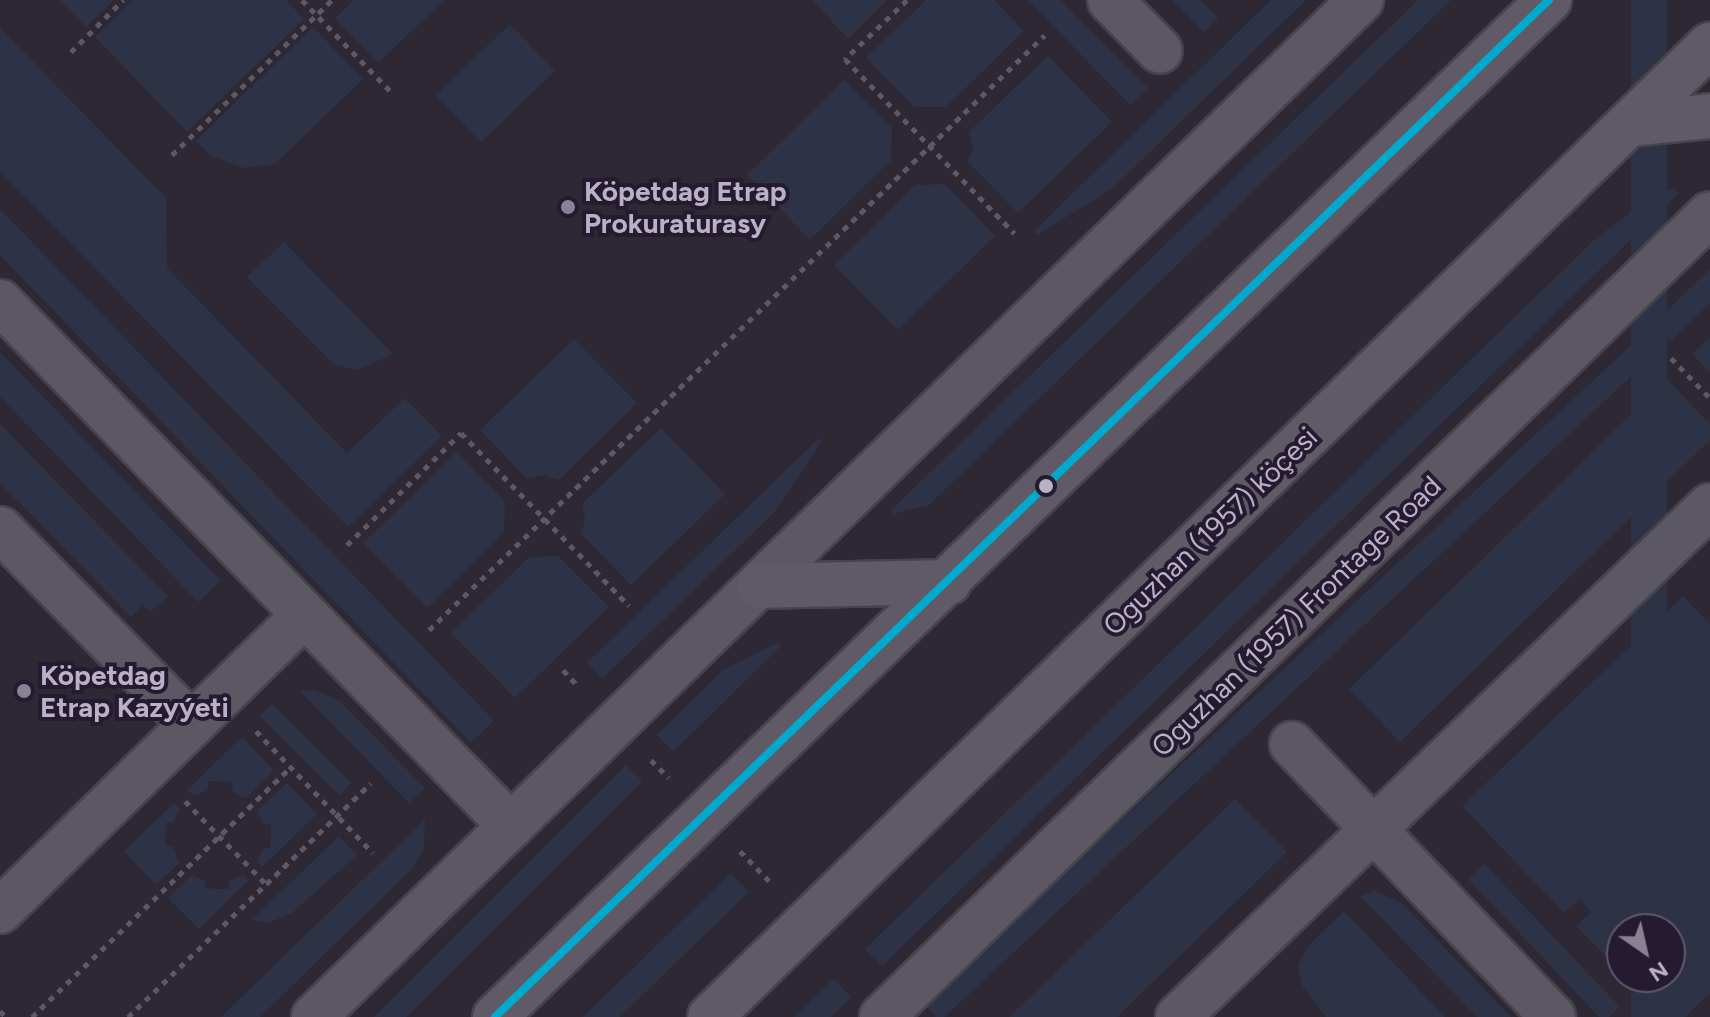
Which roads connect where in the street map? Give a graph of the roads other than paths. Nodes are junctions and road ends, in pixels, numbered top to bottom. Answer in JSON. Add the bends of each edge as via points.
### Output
{"nodes":[{"id":1,"x":1110,"y":0,"type":"edge"},
{"id":2,"x":1361,"y":0,"type":"edge"},
{"id":3,"x":1549,"y":0,"type":"edge"},
{"id":4,"x":1710,"y":45,"type":"edge"},
{"id":5,"x":1160,"y":51,"type":"dead end"},
{"id":6,"x":1710,"y":116,"type":"edge"},
{"id":7,"x":1629,"y":124,"type":"junction"},
{"id":8,"x":1710,"y":214,"type":"edge"},
{"id":9,"x":0,"y":302,"type":"edge"},
{"id":10,"x":1710,"y":506,"type":"edge"},
{"id":11,"x":0,"y":529,"type":"edge"},
{"id":12,"x":949,"y":582,"type":"junction"},
{"id":13,"x":759,"y":586,"type":"junction"},
{"id":14,"x":304,"y":615,"type":"junction"},
{"id":15,"x":192,"y":725,"type":"junction"},
{"id":16,"x":1292,"y":744,"type":"dead end"},
{"id":17,"x":511,"y":826,"type":"junction"},
{"id":18,"x":1374,"y":833,"type":"junction"},
{"id":19,"x":0,"y":911,"type":"edge"},
{"id":20,"x":314,"y":1017,"type":"edge"},
{"id":21,"x":495,"y":1017,"type":"edge"},
{"id":22,"x":710,"y":1017,"type":"edge"},
{"id":23,"x":882,"y":1017,"type":"edge"},
{"id":24,"x":1178,"y":1017,"type":"edge"},
{"id":25,"x":1553,"y":1017,"type":"edge"}],
"edges":[{"from":1,"to":5,"type":"street"},
{"from":2,"to":13,"type":"street"},
{"from":3,"to":12,"type":"main road"},
{"from":4,"to":7,"type":"main road","name":"Oguzhan (1957) köçesi"},
{"from":6,"to":7,"type":"main road"},
{"from":7,"to":22,"type":"main road","name":"Oguzhan (1957) köçesi"},
{"from":8,"to":23,"type":"street","name":"Oguzhan (1957) Frontage Road"},
{"from":9,"to":14,"type":"street"},
{"from":10,"to":18,"type":"street"},
{"from":11,"to":15,"type":"street"},
{"from":12,"to":13,"type":"main road"},
{"from":12,"to":21,"type":"main road"},
{"from":13,"to":17,"type":"street"},
{"from":14,"to":15,"type":"street"},
{"from":14,"to":17,"type":"street"},
{"from":15,"to":19,"type":"street"},
{"from":16,"to":18,"type":"street"},
{"from":17,"to":20,"type":"street"},
{"from":18,"to":24,"type":"street"},
{"from":18,"to":25,"type":"street"}]}
